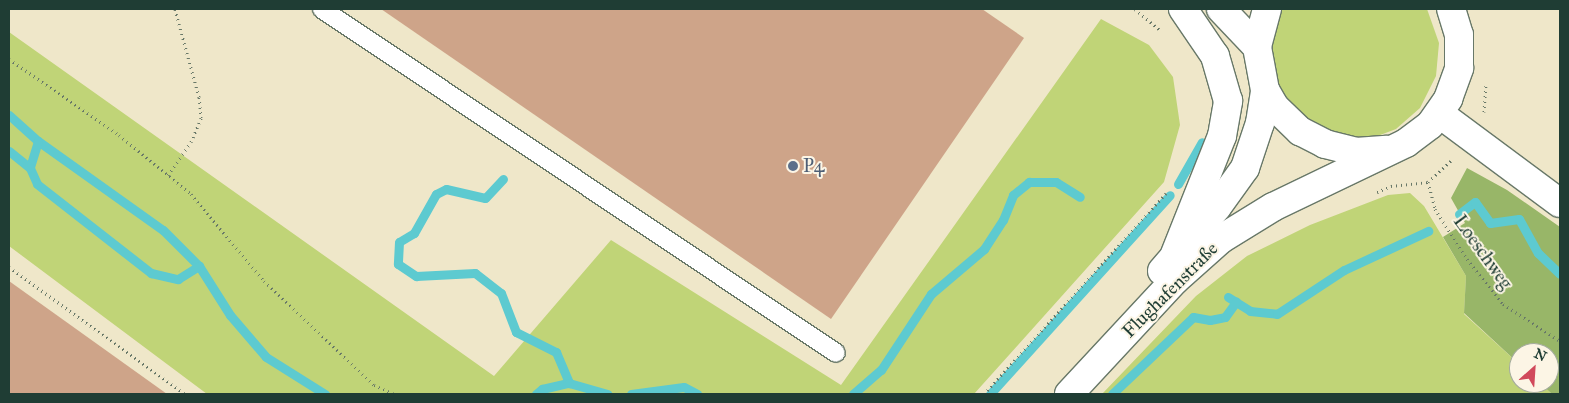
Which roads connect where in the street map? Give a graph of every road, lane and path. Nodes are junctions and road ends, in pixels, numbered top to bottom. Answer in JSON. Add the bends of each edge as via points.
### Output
{"nodes":[{"id":1,"x":175,"y":9,"type":"edge"},
{"id":2,"x":322,"y":9,"type":"edge"},
{"id":3,"x":1135,"y":9,"type":"edge"},
{"id":4,"x":1184,"y":9,"type":"edge"},
{"id":5,"x":1221,"y":9,"type":"edge"},
{"id":6,"x":1268,"y":9,"type":"edge"},
{"id":7,"x":1451,"y":9,"type":"edge"},
{"id":8,"x":1163,"y":33,"type":"dead end"},
{"id":9,"x":1257,"y":48,"type":"junction"},
{"id":10,"x":9,"y":59,"type":"edge"},
{"id":11,"x":1264,"y":90,"type":"junction"},
{"id":12,"x":1486,"y":107,"type":"dead end"},
{"id":13,"x":1440,"y":114,"type":"junction"},
{"id":14,"x":1469,"y":137,"type":"junction"},
{"id":15,"x":1391,"y":149,"type":"junction"},
{"id":16,"x":168,"y":175,"type":"junction"},
{"id":17,"x":1428,"y":182,"type":"junction"},
{"id":18,"x":1170,"y":187,"type":"dead end"},
{"id":19,"x":1374,"y":193,"type":"dead end"},
{"id":20,"x":1560,"y":203,"type":"edge"},
{"id":21,"x":1173,"y":258,"type":"junction"},
{"id":22,"x":9,"y":267,"type":"edge"},
{"id":23,"x":1560,"y":341,"type":"edge"},
{"id":24,"x":836,"y":352,"type":"dead end"},
{"id":25,"x":185,"y":394,"type":"edge"},
{"id":26,"x":394,"y":394,"type":"edge"},
{"id":27,"x":984,"y":394,"type":"edge"},
{"id":28,"x":1048,"y":394,"type":"edge"},
{"id":29,"x":1070,"y":394,"type":"edge"}],
"edges":[{"from":1,"to":16,"type":"path","via":[[199,97],[201,118],[191,142]]},
{"from":2,"to":24,"type":"lane"},
{"from":3,"to":8,"type":"path"},
{"from":4,"to":21,"type":"main road","name":"Flughafenstraße","via":[[1215,56],[1228,101],[1222,136]]},
{"from":5,"to":9,"type":"main road"},
{"from":6,"to":9,"type":"main road","name":"Flughafenstraße"},
{"from":7,"to":13,"type":"main road","name":"Flughafenstraße","via":[[1459,35],[1459,68]]},
{"from":9,"to":11,"type":"main road","name":"Flughafenstraße"},
{"from":10,"to":16,"type":"path","via":[[119,135]]},
{"from":11,"to":15,"type":"main road","name":"Flughafenstraße","via":[[1288,122],[1313,138],[1356,152]]},
{"from":11,"to":21,"type":"main road","name":"Flughafenstraße","via":[[1260,123],[1245,168],[1218,207]]},
{"from":12,"to":14,"type":"path"},
{"from":13,"to":14,"type":"main road"},
{"from":13,"to":15,"type":"main road","name":"Flughafenstraße","via":[[1418,136]]},
{"from":14,"to":17,"type":"path","via":[[1450,163]]},
{"from":14,"to":20,"type":"main road"},
{"from":15,"to":29,"type":"main road","name":"Flughafenstraße","via":[[1354,170],[1273,206],[1221,240],[1175,280]]},
{"from":16,"to":26,"type":"path","via":[[191,194],[264,281],[374,385]]},
{"from":17,"to":19,"type":"path","via":[[1391,186]]},
{"from":17,"to":23,"type":"path","name":"Loeschweg","via":[[1435,209],[1503,304]]},
{"from":18,"to":27,"type":"path"},
{"from":21,"to":28,"type":"main road","name":"Flughafenstraße"},
{"from":22,"to":25,"type":"path"}]}
